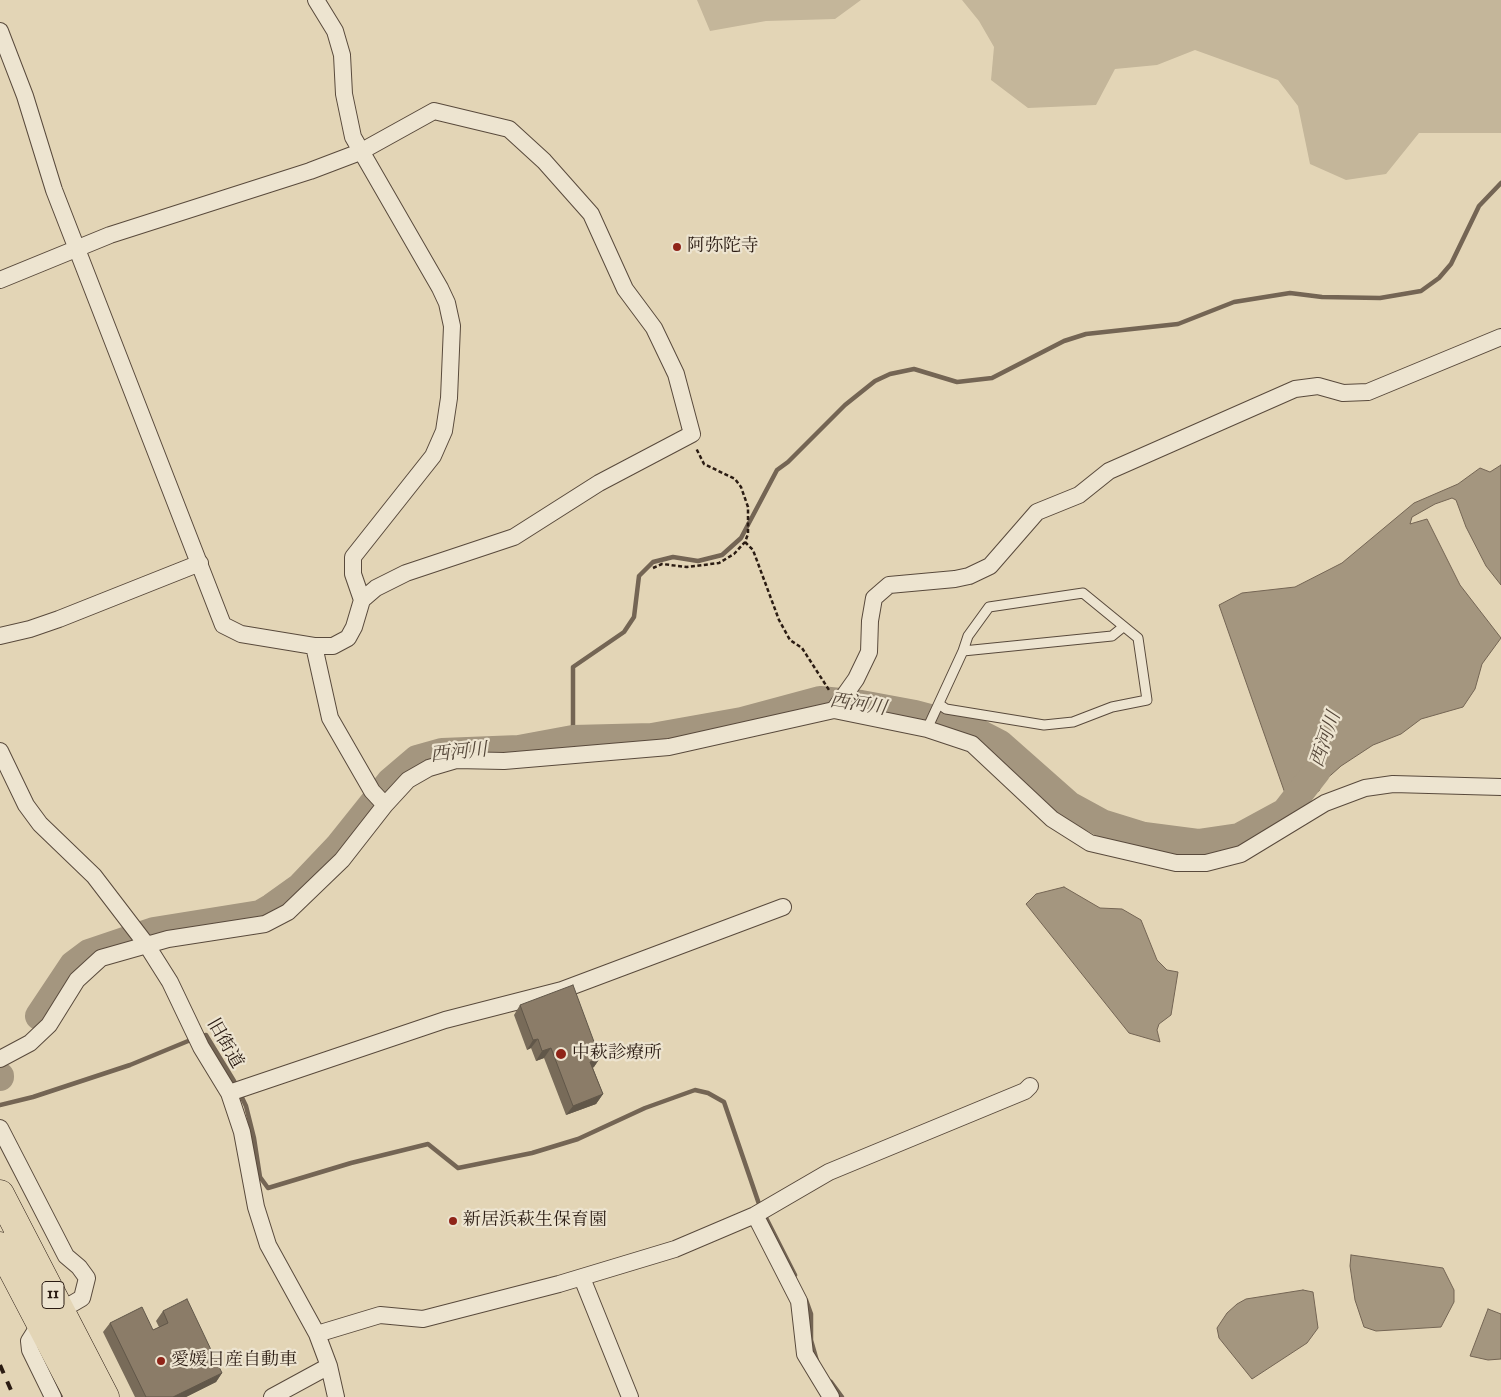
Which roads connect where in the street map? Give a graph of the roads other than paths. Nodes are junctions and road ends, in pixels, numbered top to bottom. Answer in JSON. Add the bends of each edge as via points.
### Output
{"nodes":[{"id":1,"x":316,"y":0,"type":"edge"},
{"id":2,"x":0,"y":31,"type":"edge"},
{"id":3,"x":360,"y":152,"type":"junction"},
{"id":4,"x":78,"y":248,"type":"junction"},
{"id":5,"x":0,"y":280,"type":"edge"},
{"id":6,"x":1501,"y":336,"type":"edge"},
{"id":7,"x":200,"y":563,"type":"junction"},
{"id":8,"x":362,"y":600,"type":"junction"},
{"id":9,"x":1123,"y":627,"type":"junction"},
{"id":10,"x":0,"y":636,"type":"edge"},
{"id":11,"x":314,"y":646,"type":"junction"},
{"id":12,"x":963,"y":651,"type":"junction"},
{"id":13,"x":939,"y":704,"type":"junction"},
{"id":14,"x":837,"y":705,"type":"junction"},
{"id":15,"x":929,"y":726,"type":"junction"},
{"id":16,"x":0,"y":751,"type":"edge"},
{"id":17,"x":1501,"y":787,"type":"edge"},
{"id":18,"x":380,"y":799,"type":"junction"},
{"id":19,"x":783,"y":907,"type":"dead end"},
{"id":20,"x":146,"y":943,"type":"junction"},
{"id":21,"x":0,"y":1059,"type":"edge"},
{"id":22,"x":1030,"y":1086,"type":"dead end"},
{"id":23,"x":236,"y":1091,"type":"junction"},
{"id":24,"x":0,"y":1128,"type":"edge"},
{"id":25,"x":0,"y":1194,"type":"edge"},
{"id":26,"x":756,"y":1215,"type":"junction"},
{"id":27,"x":0,"y":1246,"type":"edge"},
{"id":28,"x":582,"y":1278,"type":"junction"},
{"id":29,"x":51,"y":1316,"type":"junction"},
{"id":30,"x":317,"y":1334,"type":"junction"},
{"id":31,"x":329,"y":1366,"type":"junction"},
{"id":32,"x":53,"y":1397,"type":"edge"},
{"id":33,"x":79,"y":1397,"type":"edge"},
{"id":34,"x":106,"y":1397,"type":"edge"},
{"id":35,"x":272,"y":1397,"type":"edge"},
{"id":36,"x":336,"y":1397,"type":"edge"},
{"id":37,"x":630,"y":1397,"type":"edge"},
{"id":38,"x":830,"y":1397,"type":"edge"}],
"edges":[{"from":1,"to":3,"type":"street","via":[[335,31],[342,55],[352,138]]},
{"from":2,"to":4,"type":"street","via":[[25,96],[54,190]]},
{"from":3,"to":4,"type":"street"},
{"from":3,"to":8,"type":"street","via":[[440,288],[452,326],[444,431],[433,456],[352,557],[353,574]]},
{"from":3,"to":8,"type":"street","via":[[434,111],[509,129],[544,161],[591,214],[625,290],[654,328],[676,374],[692,434],[599,483],[514,537],[406,573],[376,588]]},
{"from":4,"to":5,"type":"street"},
{"from":4,"to":7,"type":"street"},
{"from":6,"to":14,"type":"street","via":[[1368,392],[1343,393],[1318,386],[1295,389],[1109,471],[1079,495],[1038,512],[990,566],[962,577],[889,585],[874,598],[869,652]]},
{"from":7,"to":10,"type":"street","via":[[52,621]]},
{"from":7,"to":11,"type":"street","via":[[223,625],[241,634]]},
{"from":8,"to":11,"type":"street","via":[[348,638],[333,646]]},
{"from":9,"to":12,"type":"lane","via":[[1112,636]]},
{"from":9,"to":12,"type":"lane","via":[[1083,593],[989,607],[968,636]]},
{"from":9,"to":13,"type":"lane","via":[[1138,638],[1147,700],[1112,707],[1073,722],[1044,725],[946,709]]},
{"from":11,"to":18,"type":"street","via":[[330,718]]},
{"from":12,"to":13,"type":"lane"},
{"from":13,"to":15,"type":"lane"},
{"from":14,"to":15,"type":"street"},
{"from":14,"to":18,"type":"street","via":[[669,747],[504,761],[456,760],[429,768]]},
{"from":15,"to":17,"type":"street","via":[[972,744],[1052,819],[1090,843],[1176,864],[1206,863],[1242,854],[1325,803],[1365,788],[1393,784]]},
{"from":16,"to":20,"type":"street","name":"旧街道","via":[[26,805],[40,824],[94,876]]},
{"from":18,"to":20,"type":"street","via":[[342,860],[288,912],[265,924]]},
{"from":19,"to":23,"type":"street","via":[[562,990],[445,1020]]},
{"from":20,"to":21,"type":"street","via":[[101,958],[77,980],[49,1025],[30,1043]]},
{"from":20,"to":23,"type":"street","name":"旧街道","via":[[170,982],[201,1047]]},
{"from":22,"to":26,"type":"street","via":[[1025,1091],[829,1172]]},
{"from":23,"to":30,"type":"street","name":"旧街道","via":[[256,1207],[268,1245]]},
{"from":24,"to":29,"type":"street","via":[[66,1256],[87,1278],[82,1298]]},
{"from":25,"to":29,"type":"highway","number":"11"},
{"from":26,"to":28,"type":"street","via":[[675,1249]]},
{"from":26,"to":38,"type":"street","via":[[799,1301],[805,1354]]},
{"from":27,"to":29,"type":"highway","number":"11"},
{"from":28,"to":30,"type":"street","via":[[423,1319],[380,1315]]},
{"from":28,"to":37,"type":"street"},
{"from":29,"to":32,"type":"street","via":[[29,1342]]},
{"from":29,"to":33,"type":"highway","number":"11"},
{"from":29,"to":34,"type":"highway","number":"11"},
{"from":30,"to":31,"type":"street","name":"旧街道"},
{"from":31,"to":35,"type":"street"},
{"from":31,"to":36,"type":"street","name":"旧街道"}]}
